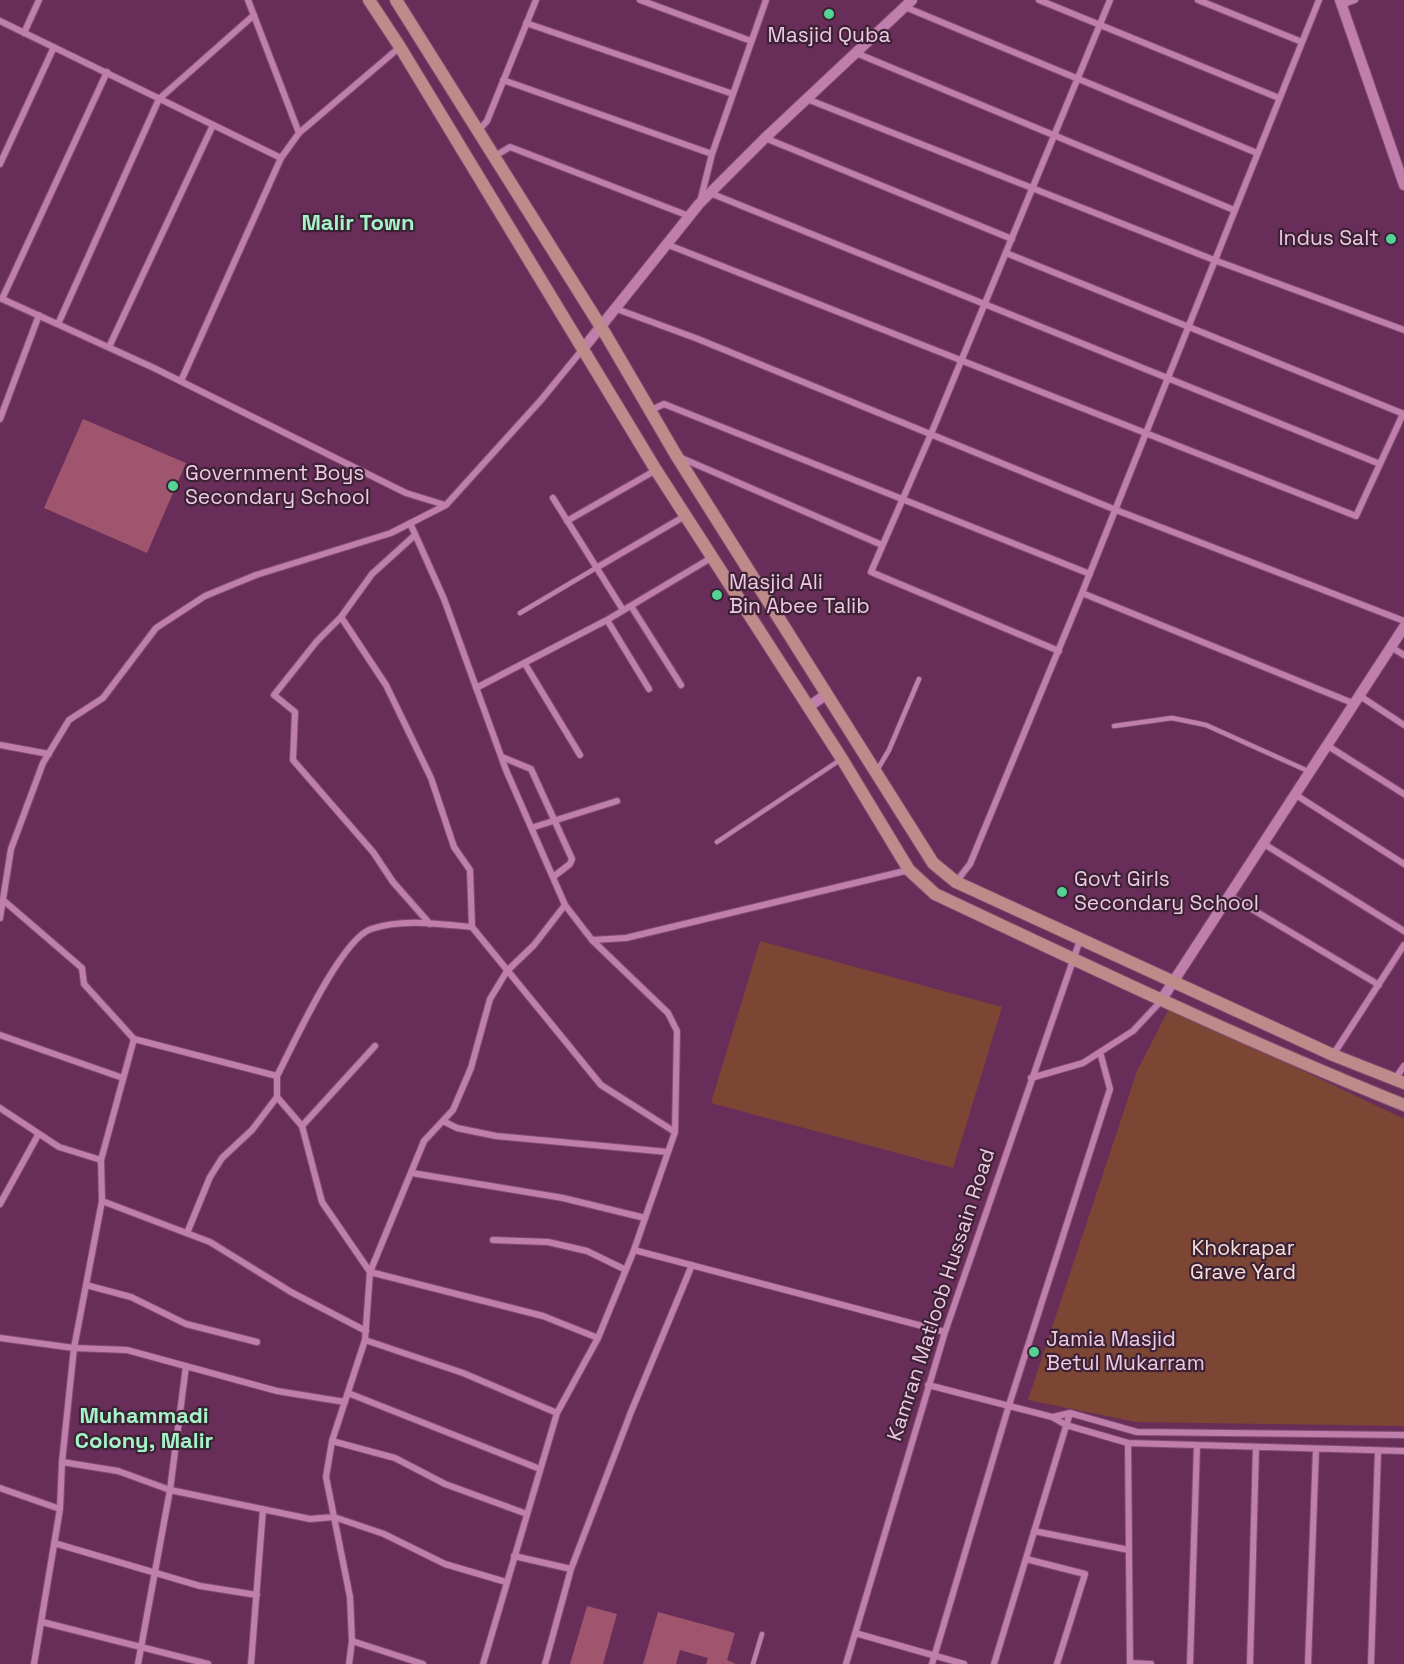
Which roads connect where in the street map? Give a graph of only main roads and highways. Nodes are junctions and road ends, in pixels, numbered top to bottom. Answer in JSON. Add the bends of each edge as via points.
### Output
{"nodes":[{"id":1,"x":369,"y":0,"type":"edge"},
{"id":2,"x":396,"y":0,"type":"edge"},
{"id":3,"x":1400,"y":1081,"type":"edge"},
{"id":4,"x":1404,"y":1105,"type":"edge"}],
"edges":[{"from":1,"to":4,"type":"main road","via":[[656,470],[909,870],[935,894],[1327,1074]]},
{"from":2,"to":3,"type":"main road","via":[[933,863],[956,882],[1333,1055]]}]}
